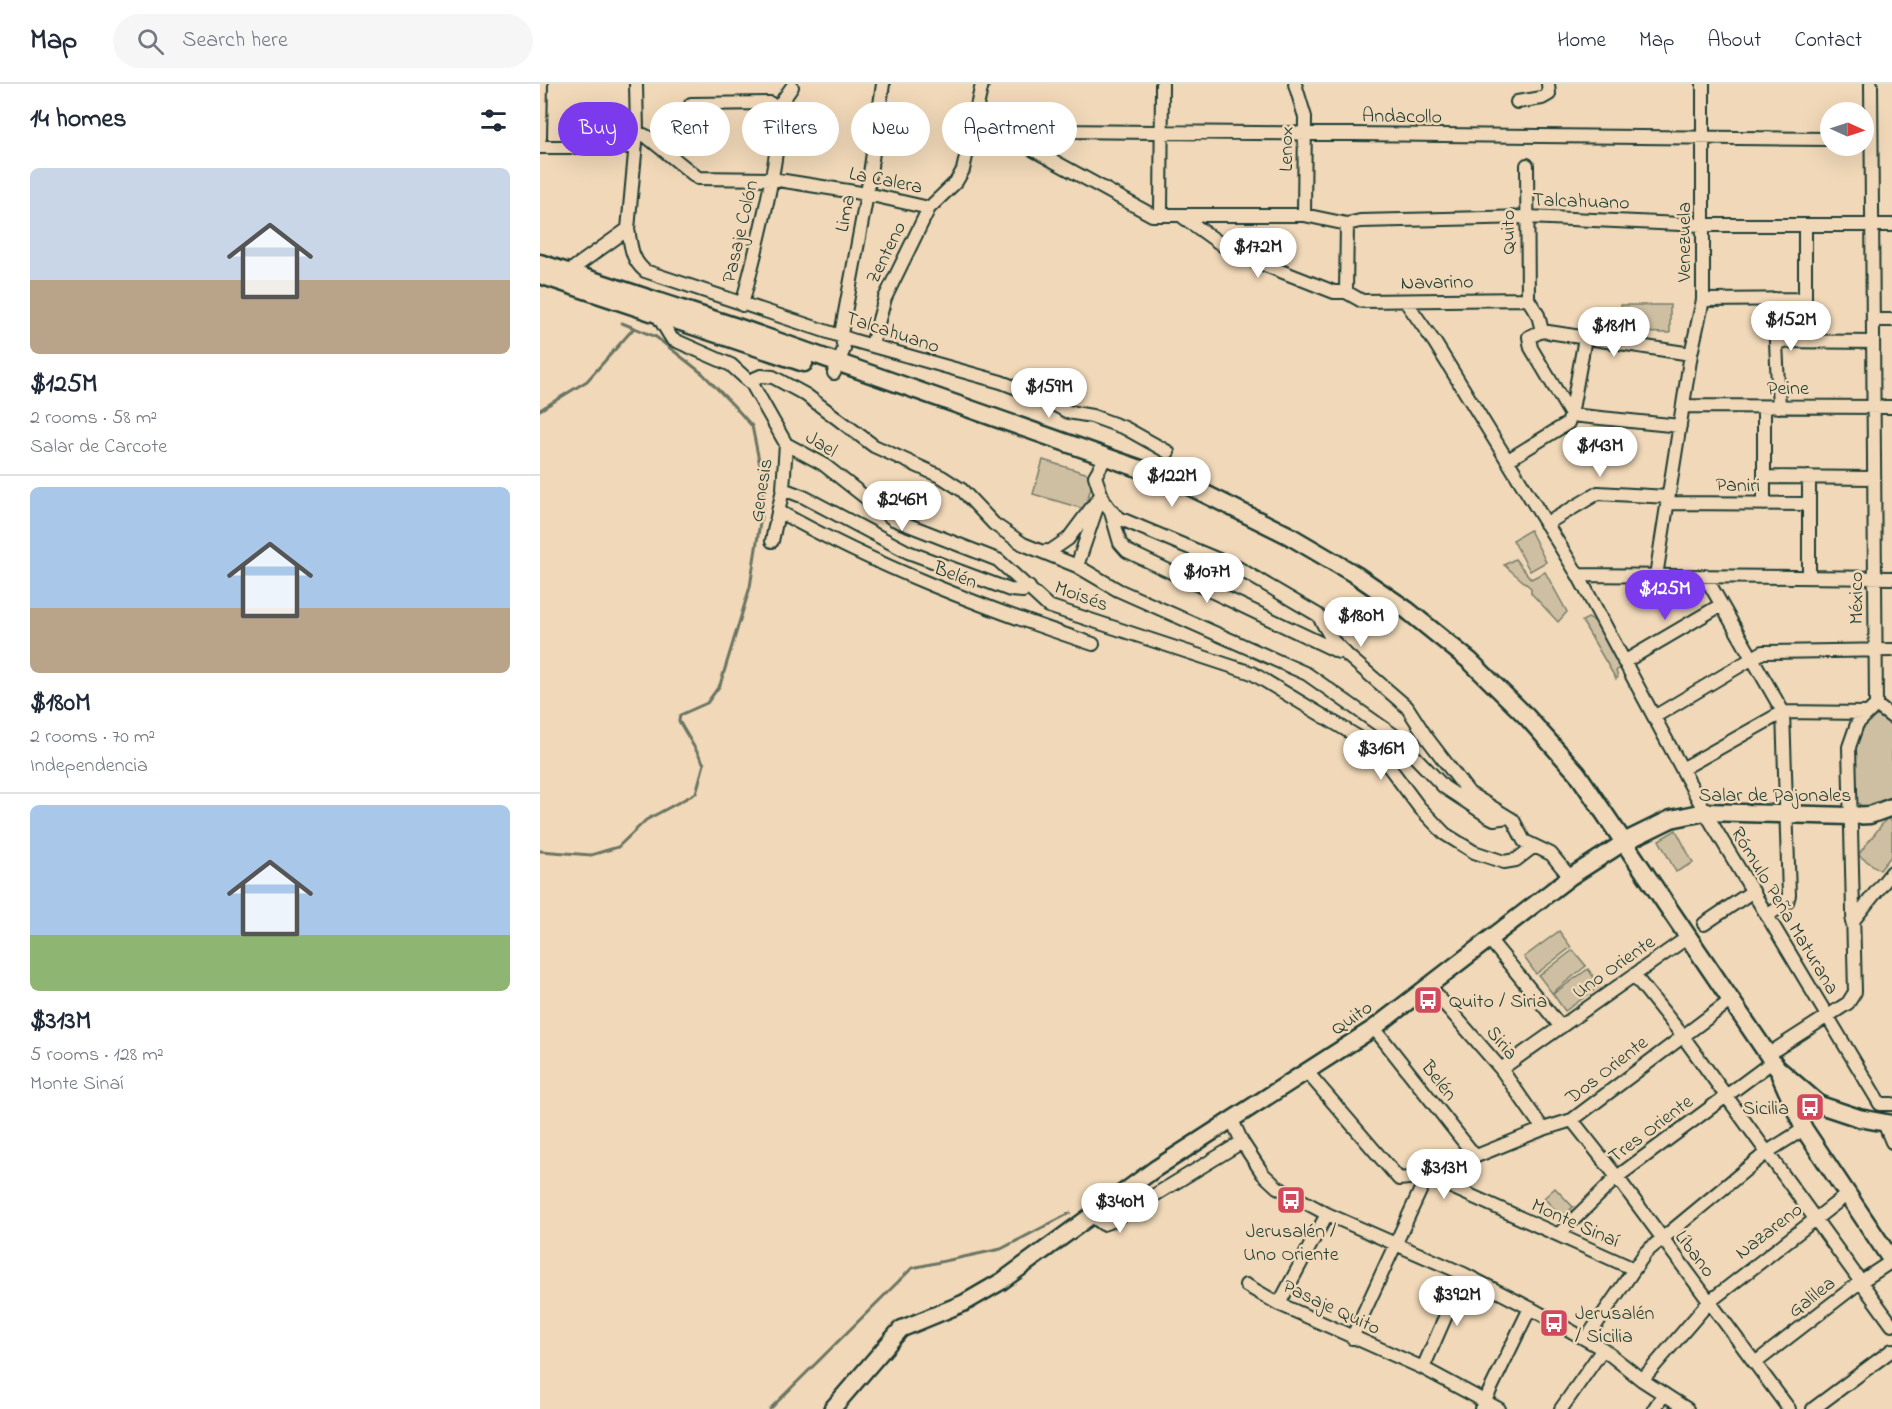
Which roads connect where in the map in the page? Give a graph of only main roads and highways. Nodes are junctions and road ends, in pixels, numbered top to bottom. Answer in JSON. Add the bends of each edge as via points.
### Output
{"nodes":[{"id":1,"x":540,"y":262,"type":"edge"},
{"id":2,"x":540,"y":275,"type":"edge"},
{"id":3,"x":568,"y":279,"type":"junction"},
{"id":4,"x":839,"y":362,"type":"junction"},
{"id":5,"x":984,"y":419,"type":"junction"},
{"id":6,"x":1253,"y":518,"type":"junction"},
{"id":7,"x":1892,"y":807,"type":"edge"},
{"id":8,"x":1626,"y":841,"type":"junction"},
{"id":9,"x":1772,"y":1062,"type":"junction"},
{"id":10,"x":1888,"y":1123,"type":"edge"},
{"id":11,"x":1892,"y":1261,"type":"edge"}],
"edges":[{"from":1,"to":3,"type":"main road"},
{"from":2,"to":3,"type":"main road"},
{"from":3,"to":4,"type":"main road"},
{"from":3,"to":4,"type":"main road","via":[[658,316]]},
{"from":4,"to":5,"type":"main road"},
{"from":5,"to":6,"type":"main road"},
{"from":5,"to":6,"type":"main road","via":[[1189,486]]},
{"from":6,"to":8,"type":"main road","via":[[1365,581],[1470,661],[1562,755]]},
{"from":7,"to":8,"type":"main road","name":"Salar de Pajonales","via":[[1849,816],[1705,812],[1671,819]]},
{"from":8,"to":9,"type":"main road"},
{"from":9,"to":10,"type":"main road","via":[[1820,1105]]},
{"from":9,"to":11,"type":"main road","via":[[1804,1129]]}]}
